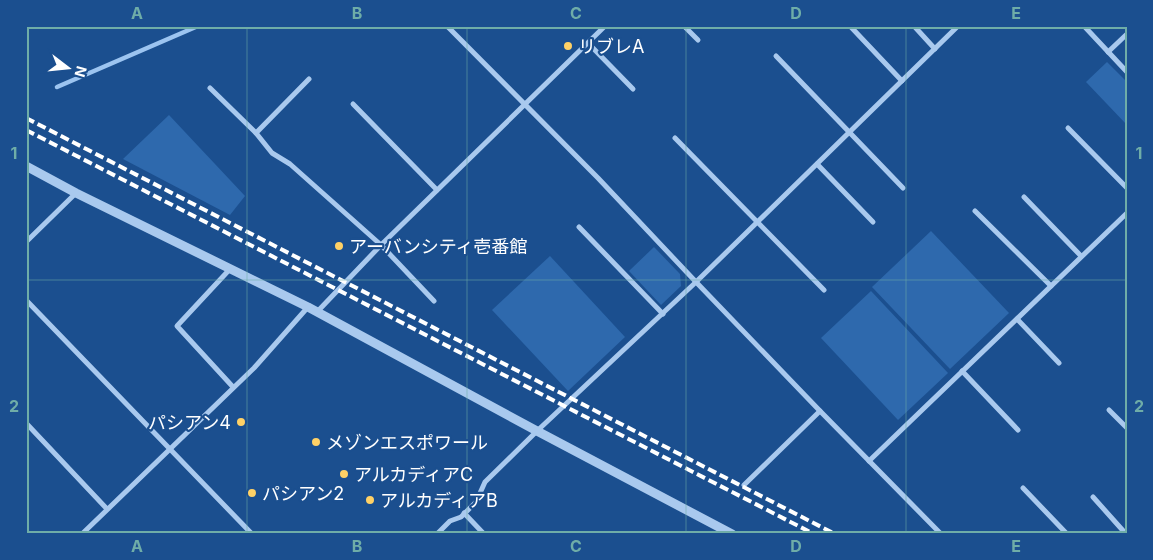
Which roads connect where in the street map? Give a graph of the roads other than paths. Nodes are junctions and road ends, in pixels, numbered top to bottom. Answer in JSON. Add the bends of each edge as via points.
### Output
{"nodes":[{"id":1,"x":447,"y":26,"type":"edge"},
{"id":2,"x":605,"y":26,"type":"edge"},
{"id":3,"x":684,"y":26,"type":"edge"},
{"id":4,"x":850,"y":26,"type":"edge"},
{"id":5,"x":914,"y":26,"type":"edge"},
{"id":6,"x":958,"y":26,"type":"edge"},
{"id":7,"x":1084,"y":26,"type":"edge"},
{"id":8,"x":1127,"y":34,"type":"edge"},
{"id":9,"x":698,"y":40,"type":"dead end"},
{"id":10,"x":588,"y":43,"type":"junction"},
{"id":11,"x":935,"y":49,"type":"junction"},
{"id":12,"x":1108,"y":52,"type":"junction"},
{"id":13,"x":776,"y":56,"type":"dead end"},
{"id":14,"x":1127,"y":72,"type":"edge"},
{"id":15,"x":309,"y":80,"type":"dead end"},
{"id":16,"x":902,"y":80,"type":"junction"},
{"id":17,"x":210,"y":88,"type":"dead end"},
{"id":18,"x":633,"y":89,"type":"dead end"},
{"id":19,"x":352,"y":104,"type":"dead end"},
{"id":20,"x":525,"y":105,"type":"junction"},
{"id":21,"x":1068,"y":128,"type":"dead end"},
{"id":22,"x":849,"y":132,"type":"junction"},
{"id":23,"x":256,"y":134,"type":"junction"},
{"id":24,"x":675,"y":138,"type":"dead end"},
{"id":25,"x":817,"y":164,"type":"junction"},
{"id":26,"x":26,"y":166,"type":"edge"},
{"id":27,"x":903,"y":188,"type":"dead end"},
{"id":28,"x":1127,"y":188,"type":"edge"},
{"id":29,"x":437,"y":190,"type":"junction"},
{"id":30,"x":76,"y":192,"type":"junction"},
{"id":31,"x":1024,"y":197,"type":"dead end"},
{"id":32,"x":975,"y":211,"type":"dead end"},
{"id":33,"x":1127,"y":212,"type":"edge"},
{"id":34,"x":757,"y":222,"type":"junction"},
{"id":35,"x":873,"y":222,"type":"dead end"},
{"id":36,"x":579,"y":227,"type":"dead end"},
{"id":37,"x":26,"y":242,"type":"edge"},
{"id":38,"x":380,"y":245,"type":"junction"},
{"id":39,"x":1081,"y":256,"type":"junction"},
{"id":40,"x":230,"y":269,"type":"junction"},
{"id":41,"x":696,"y":282,"type":"junction"},
{"id":42,"x":1051,"y":286,"type":"junction"},
{"id":43,"x":824,"y":290,"type":"dead end"},
{"id":44,"x":26,"y":300,"type":"edge"},
{"id":45,"x":434,"y":302,"type":"dead end"},
{"id":46,"x":308,"y":307,"type":"junction"},
{"id":47,"x":317,"y":312,"type":"junction"},
{"id":48,"x":663,"y":314,"type":"junction"},
{"id":49,"x":1017,"y":318,"type":"junction"},
{"id":50,"x":1059,"y":363,"type":"dead end"},
{"id":51,"x":962,"y":371,"type":"junction"},
{"id":52,"x":233,"y":387,"type":"junction"},
{"id":53,"x":1109,"y":410,"type":"dead end"},
{"id":54,"x":820,"y":411,"type":"junction"},
{"id":55,"x":26,"y":423,"type":"edge"},
{"id":56,"x":1127,"y":428,"type":"edge"},
{"id":57,"x":1018,"y":430,"type":"dead end"},
{"id":58,"x":537,"y":431,"type":"junction"},
{"id":59,"x":170,"y":448,"type":"junction"},
{"id":60,"x":869,"y":461,"type":"junction"},
{"id":61,"x":744,"y":485,"type":"dead end"},
{"id":62,"x":1023,"y":488,"type":"dead end"},
{"id":63,"x":1093,"y":497,"type":"dead end"},
{"id":64,"x":107,"y":509,"type":"junction"},
{"id":65,"x":464,"y":513,"type":"junction"},
{"id":66,"x":82,"y":534,"type":"edge"},
{"id":67,"x":252,"y":534,"type":"edge"},
{"id":68,"x":437,"y":534,"type":"edge"},
{"id":69,"x":484,"y":534,"type":"edge"},
{"id":70,"x":732,"y":534,"type":"edge"},
{"id":71,"x":941,"y":534,"type":"edge"},
{"id":72,"x":1067,"y":534,"type":"edge"},
{"id":73,"x":1126,"y":534,"type":"edge"}],
"edges":[{"from":1,"to":20,"type":"street"},
{"from":2,"to":10,"type":"street"},
{"from":3,"to":9,"type":"street"},
{"from":4,"to":16,"type":"street"},
{"from":5,"to":11,"type":"street"},
{"from":6,"to":11,"type":"street"},
{"from":7,"to":12,"type":"street"},
{"from":8,"to":12,"type":"street"},
{"from":10,"to":18,"type":"street"},
{"from":10,"to":20,"type":"street"},
{"from":11,"to":16,"type":"street"},
{"from":12,"to":14,"type":"street"},
{"from":13,"to":22,"type":"street"},
{"from":15,"to":23,"type":"street"},
{"from":16,"to":22,"type":"street"},
{"from":17,"to":23,"type":"street"},
{"from":19,"to":29,"type":"street"},
{"from":20,"to":29,"type":"street"},
{"from":20,"to":41,"type":"street"},
{"from":21,"to":28,"type":"street"},
{"from":22,"to":25,"type":"street"},
{"from":22,"to":27,"type":"street"},
{"from":23,"to":38,"type":"street","via":[[272,153],[290,164]]},
{"from":24,"to":34,"type":"street"},
{"from":25,"to":34,"type":"street"},
{"from":25,"to":35,"type":"street"},
{"from":26,"to":30,"type":"street"},
{"from":29,"to":38,"type":"street"},
{"from":30,"to":37,"type":"street"},
{"from":30,"to":40,"type":"street"},
{"from":31,"to":39,"type":"street"},
{"from":32,"to":42,"type":"street"},
{"from":33,"to":39,"type":"street"},
{"from":34,"to":41,"type":"street"},
{"from":34,"to":43,"type":"street"},
{"from":36,"to":48,"type":"street"},
{"from":38,"to":45,"type":"street"},
{"from":38,"to":47,"type":"street"},
{"from":39,"to":42,"type":"street"},
{"from":40,"to":46,"type":"street"},
{"from":40,"to":52,"type":"street","via":[[176,326]]},
{"from":41,"to":48,"type":"street"},
{"from":41,"to":54,"type":"street"},
{"from":42,"to":49,"type":"street"},
{"from":44,"to":59,"type":"street"},
{"from":46,"to":47,"type":"street"},
{"from":46,"to":52,"type":"street"},
{"from":47,"to":58,"type":"street"},
{"from":48,"to":58,"type":"street"},
{"from":49,"to":50,"type":"street"},
{"from":49,"to":51,"type":"street"},
{"from":51,"to":57,"type":"street"},
{"from":51,"to":60,"type":"street"},
{"from":52,"to":59,"type":"street"},
{"from":53,"to":56,"type":"street"},
{"from":54,"to":60,"type":"street"},
{"from":54,"to":61,"type":"street"},
{"from":55,"to":64,"type":"street"},
{"from":58,"to":65,"type":"street","via":[[485,482],[476,502]]},
{"from":58,"to":70,"type":"street"},
{"from":59,"to":64,"type":"street"},
{"from":59,"to":67,"type":"street"},
{"from":60,"to":71,"type":"street"},
{"from":62,"to":72,"type":"street"},
{"from":63,"to":73,"type":"street"},
{"from":64,"to":66,"type":"street"},
{"from":65,"to":68,"type":"street"},
{"from":65,"to":69,"type":"street"}]}
